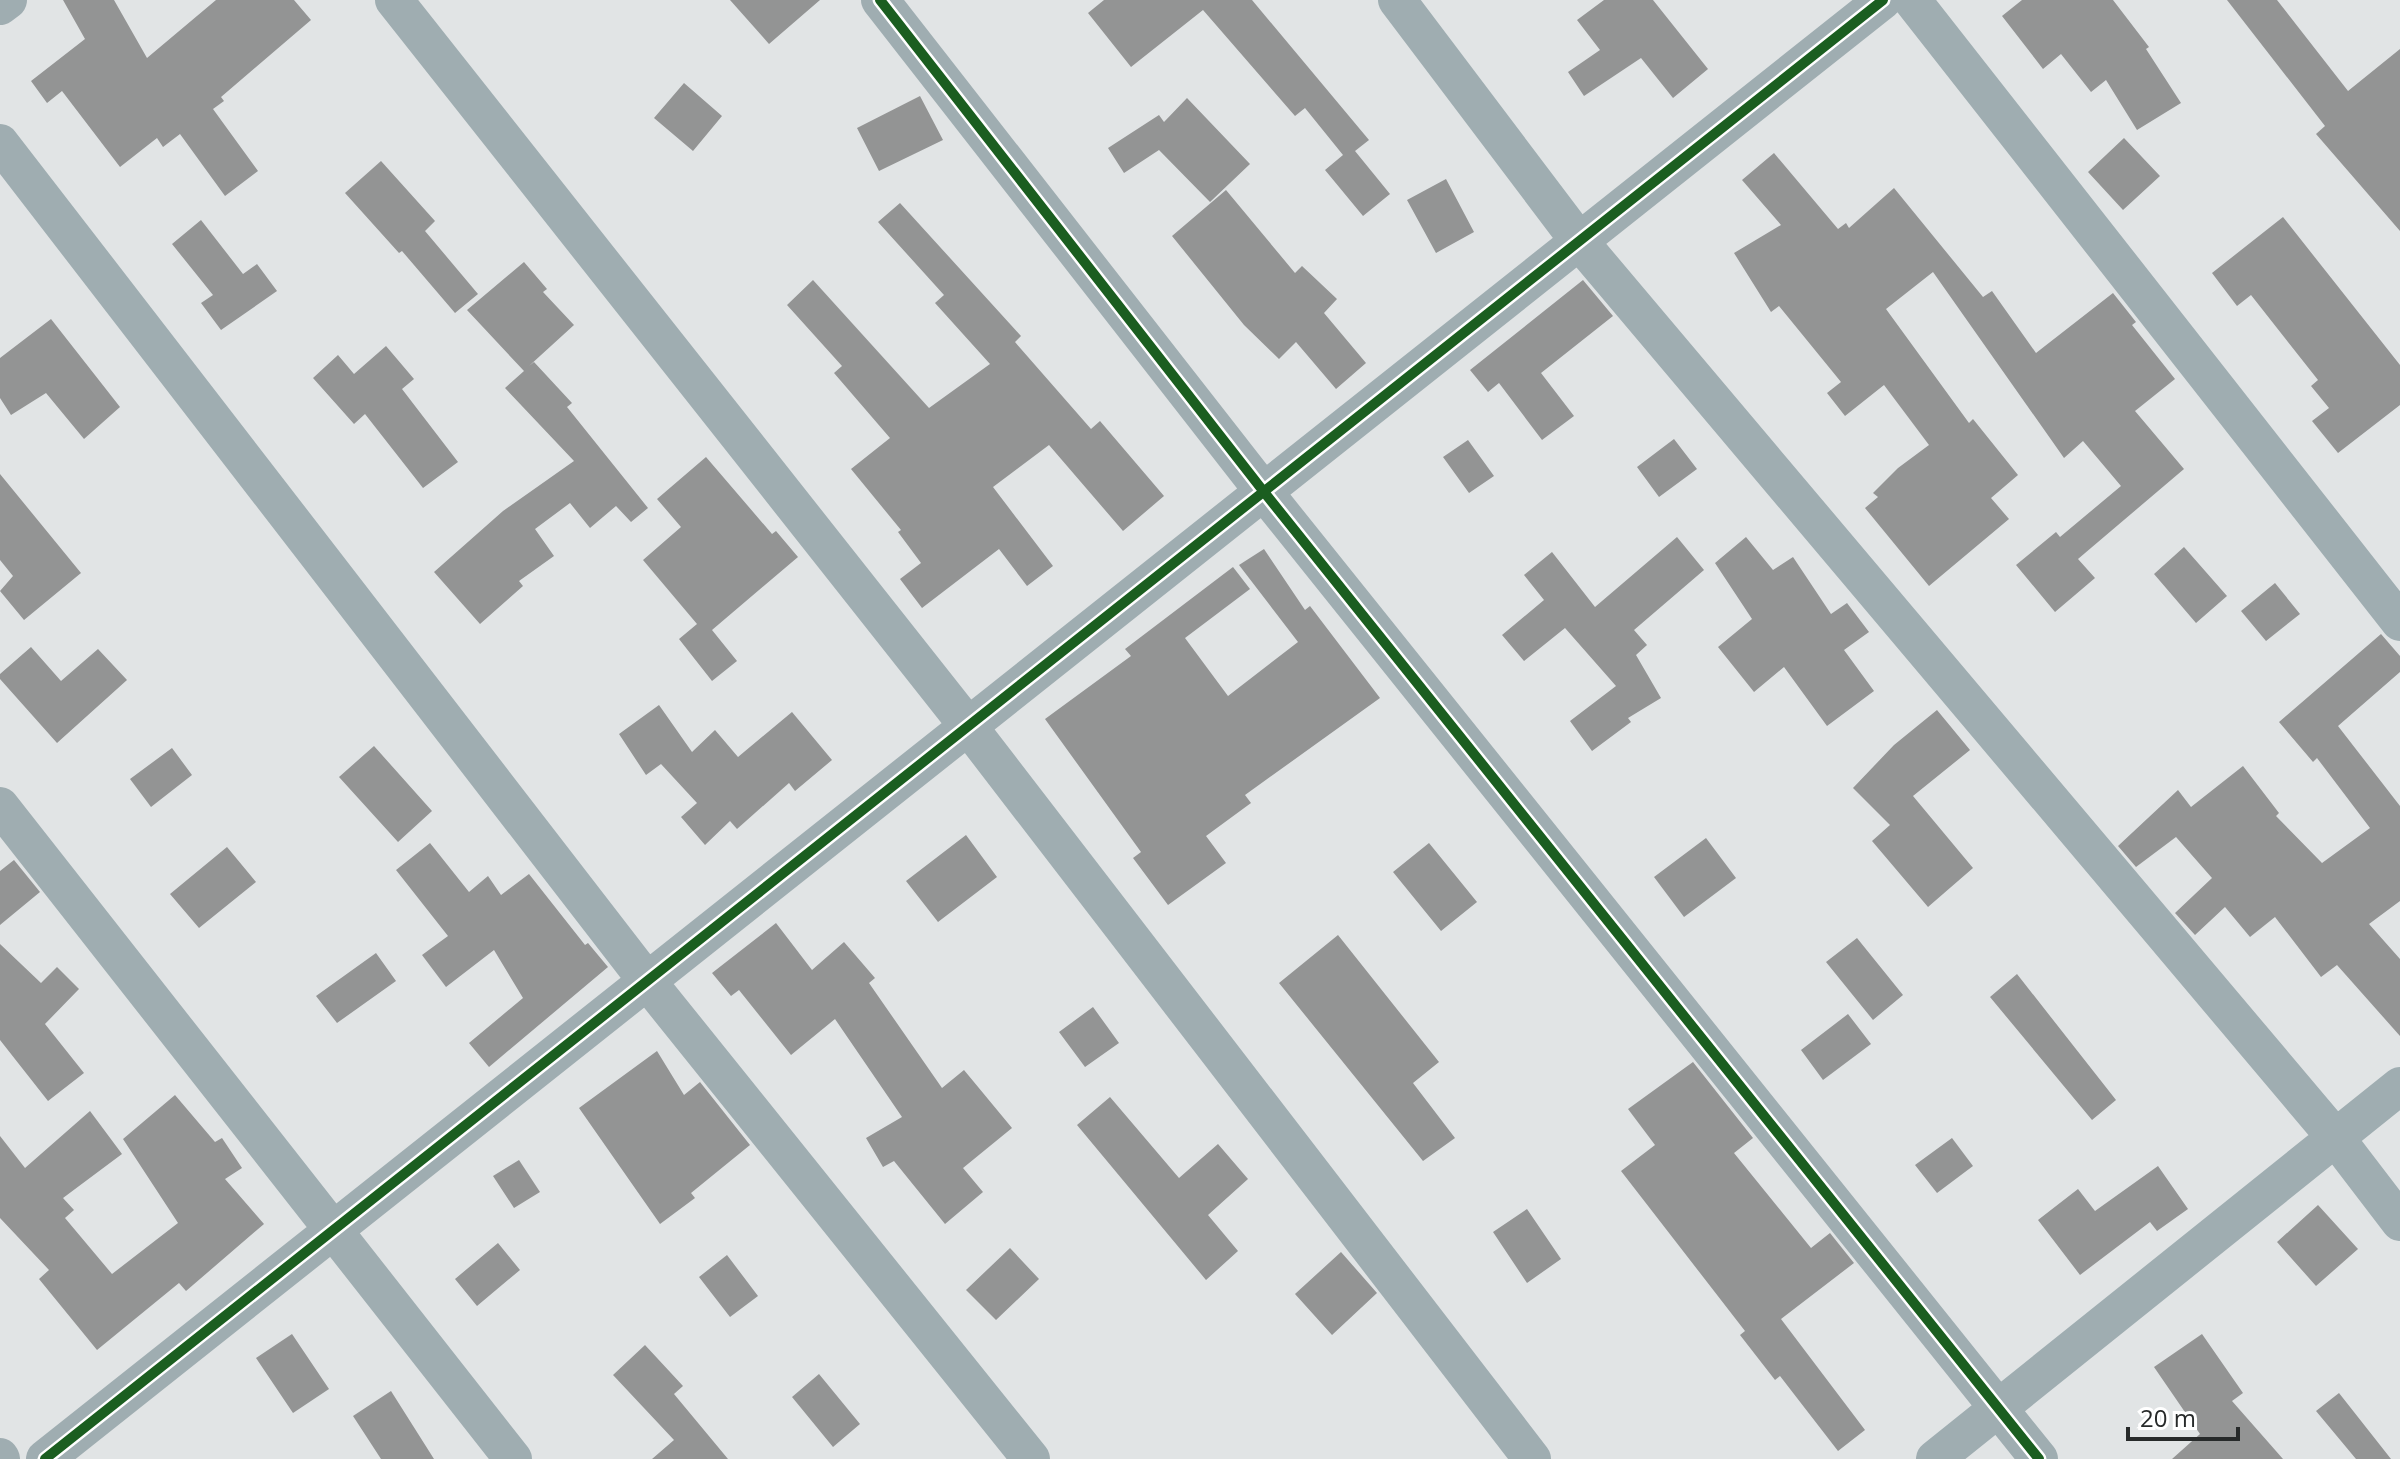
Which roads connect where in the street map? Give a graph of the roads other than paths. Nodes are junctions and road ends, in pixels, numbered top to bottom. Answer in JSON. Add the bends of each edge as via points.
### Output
{"nodes":[{"id":1,"x":8,"y":0,"type":"edge"},
{"id":2,"x":394,"y":0,"type":"edge"},
{"id":3,"x":880,"y":0,"type":"edge"},
{"id":4,"x":1397,"y":0,"type":"edge"},
{"id":5,"x":1883,"y":0,"type":"edge"},
{"id":6,"x":1912,"y":0,"type":"edge"},
{"id":7,"x":0,"y":6,"type":"edge"},
{"id":8,"x":0,"y":143,"type":"edge"},
{"id":9,"x":1579,"y":241,"type":"junction"},
{"id":10,"x":1264,"y":492,"type":"junction"},
{"id":11,"x":2400,"y":622,"type":"edge"},
{"id":12,"x":968,"y":726,"type":"junction"},
{"id":13,"x":0,"y":806,"type":"edge"},
{"id":14,"x":647,"y":981,"type":"junction"},
{"id":15,"x":2400,"y":1086,"type":"edge"},
{"id":16,"x":2335,"y":1137,"type":"junction"},
{"id":17,"x":2400,"y":1222,"type":"edge"},
{"id":18,"x":333,"y":1230,"type":"junction"},
{"id":19,"x":1998,"y":1408,"type":"junction"},
{"id":20,"x":45,"y":1459,"type":"edge"},
{"id":21,"x":513,"y":1459,"type":"edge"},
{"id":22,"x":1031,"y":1459,"type":"edge"},
{"id":23,"x":1532,"y":1459,"type":"edge"},
{"id":24,"x":1935,"y":1459,"type":"edge"},
{"id":25,"x":2039,"y":1459,"type":"edge"}],
"edges":[{"from":1,"to":7,"type":"street"},
{"from":2,"to":12,"type":"street"},
{"from":3,"to":10,"type":"street"},
{"from":4,"to":9,"type":"street"},
{"from":5,"to":9,"type":"street"},
{"from":6,"to":11,"type":"street"},
{"from":8,"to":14,"type":"street"},
{"from":9,"to":10,"type":"street"},
{"from":9,"to":16,"type":"street"},
{"from":10,"to":12,"type":"street"},
{"from":10,"to":19,"type":"street"},
{"from":12,"to":14,"type":"street"},
{"from":12,"to":23,"type":"street"},
{"from":13,"to":18,"type":"street"},
{"from":14,"to":18,"type":"street"},
{"from":14,"to":22,"type":"street"},
{"from":15,"to":16,"type":"street"},
{"from":16,"to":17,"type":"street"},
{"from":16,"to":19,"type":"street"},
{"from":18,"to":20,"type":"street"},
{"from":18,"to":21,"type":"street"},
{"from":19,"to":24,"type":"street"},
{"from":19,"to":25,"type":"street"}]}
